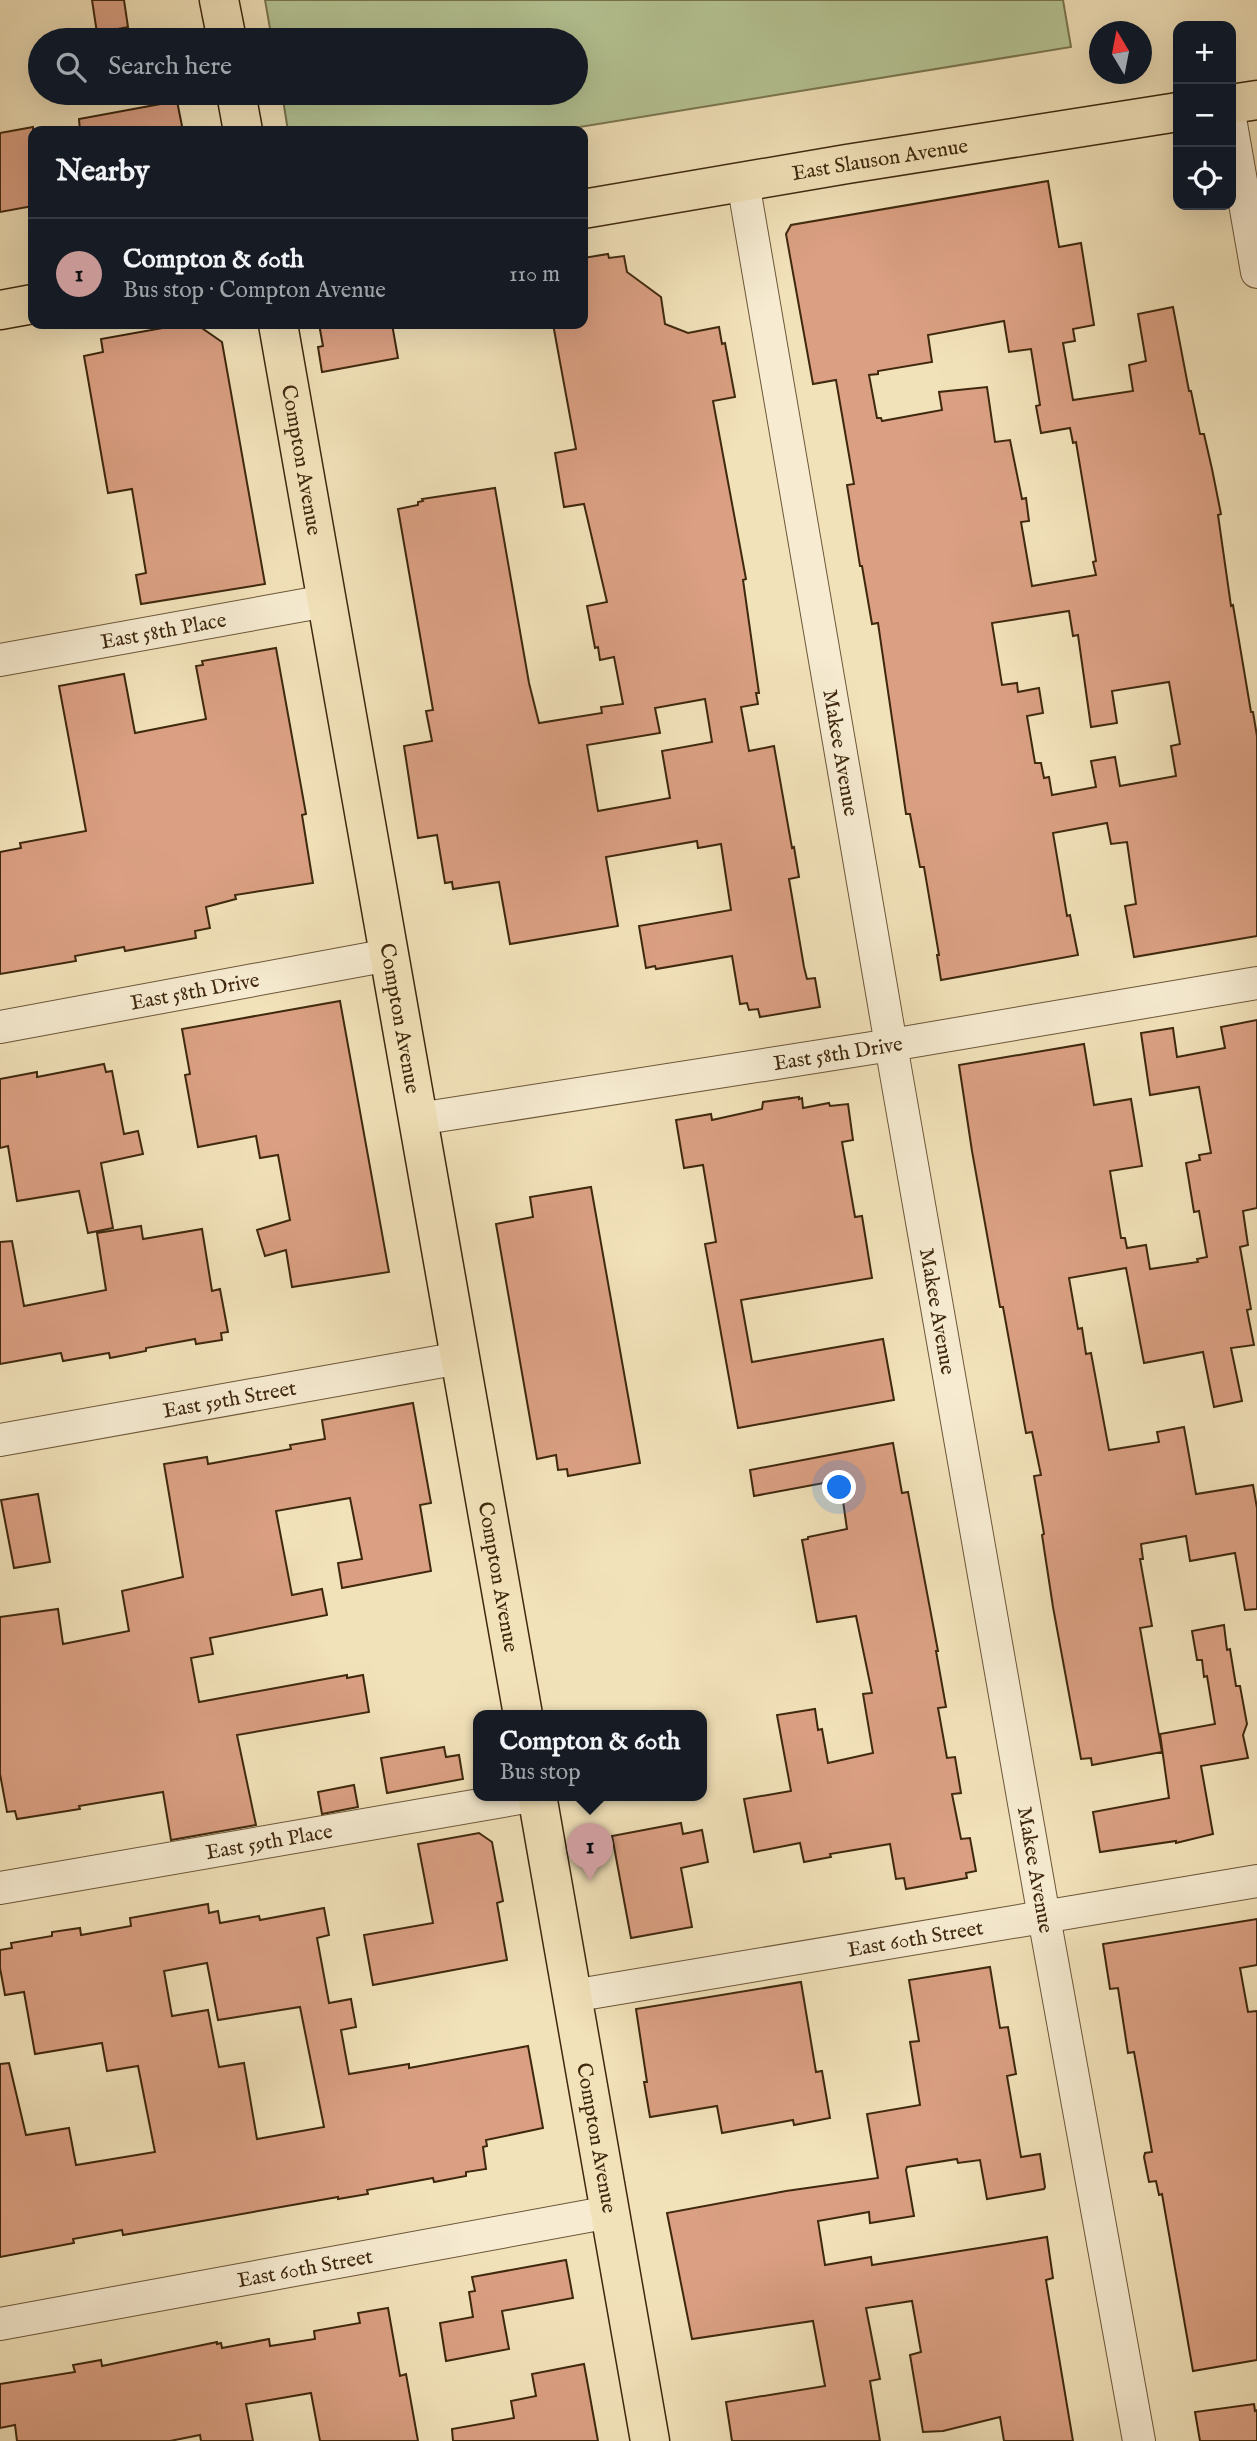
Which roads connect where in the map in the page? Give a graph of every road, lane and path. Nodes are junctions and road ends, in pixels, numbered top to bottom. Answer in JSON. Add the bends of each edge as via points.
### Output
{"nodes":[{"id":1,"x":219,"y":0,"type":"edge"},
{"id":2,"x":225,"y":28,"type":"edge"},
{"id":3,"x":1257,"y":100,"type":"edge"},
{"id":4,"x":1236,"y":103,"type":"edge"},
{"id":5,"x":238,"y":105,"type":"edge"},
{"id":6,"x":1173,"y":113,"type":"edge"},
{"id":7,"x":242,"y":126,"type":"edge"},
{"id":8,"x":1235,"y":147,"type":"edge"},
{"id":9,"x":743,"y":182,"type":"junction"},
{"id":10,"x":588,"y":208,"type":"edge"},
{"id":11,"x":1257,"y":272,"type":"edge"},
{"id":12,"x":28,"y":305,"type":"edge"},
{"id":13,"x":0,"y":310,"type":"edge"},
{"id":14,"x":279,"y":329,"type":"edge"},
{"id":15,"x":326,"y":601,"type":"junction"},
{"id":16,"x":0,"y":660,"type":"edge"},
{"id":17,"x":389,"y":955,"type":"junction"},
{"id":18,"x":1257,"y":983,"type":"edge"},
{"id":19,"x":0,"y":1027,"type":"edge"},
{"id":20,"x":891,"y":1045,"type":"junction"},
{"id":21,"x":418,"y":1119,"type":"junction"},
{"id":22,"x":460,"y":1358,"type":"junction"},
{"id":23,"x":0,"y":1440,"type":"edge"},
{"id":24,"x":522,"y":1710,"type":"edge"},
{"id":25,"x":502,"y":1801,"type":"edge"},
{"id":26,"x":538,"y":1801,"type":"edge"},
{"id":27,"x":1257,"y":1881,"type":"edge"},
{"id":28,"x":0,"y":1888,"type":"edge"},
{"id":29,"x":1044,"y":1917,"type":"junction"},
{"id":30,"x":572,"y":1996,"type":"junction"},
{"id":31,"x":610,"y":2212,"type":"junction"},
{"id":32,"x":0,"y":2324,"type":"edge"},
{"id":33,"x":650,"y":2441,"type":"edge"},
{"id":34,"x":1139,"y":2441,"type":"edge"}],
"edges":[{"from":1,"to":2,"type":"main road"},
{"from":3,"to":4,"type":"main road"},
{"from":5,"to":7,"type":"main road"},
{"from":6,"to":9,"type":"main road","name":"East Slauson Avenue"},
{"from":8,"to":11,"type":"street"},
{"from":9,"to":10,"type":"main road","name":"East Slauson Avenue"},
{"from":9,"to":20,"type":"street","name":"Makee Avenue"},
{"from":12,"to":13,"type":"main road"},
{"from":14,"to":15,"type":"main road","name":"Compton Avenue"},
{"from":15,"to":16,"type":"street","name":"East 58th Place"},
{"from":15,"to":17,"type":"main road","name":"Compton Avenue"},
{"from":17,"to":19,"type":"street","name":"East 58th Drive"},
{"from":17,"to":21,"type":"main road","name":"Compton Avenue"},
{"from":18,"to":20,"type":"street","name":"East 58th Drive"},
{"from":20,"to":21,"type":"street","name":"East 58th Drive"},
{"from":20,"to":29,"type":"street","name":"Makee Avenue"},
{"from":21,"to":22,"type":"main road","name":"Compton Avenue"},
{"from":22,"to":23,"type":"street","name":"East 59th Street"},
{"from":22,"to":24,"type":"main road","name":"Compton Avenue"},
{"from":25,"to":28,"type":"street","name":"East 59th Place"},
{"from":26,"to":30,"type":"main road","name":"Compton Avenue"},
{"from":27,"to":29,"type":"street","name":"East 60th Street"},
{"from":29,"to":30,"type":"street","name":"East 60th Street"},
{"from":29,"to":34,"type":"street","name":"Makee Avenue"},
{"from":30,"to":31,"type":"main road","name":"Compton Avenue"},
{"from":31,"to":32,"type":"street","name":"East 60th Street"},
{"from":31,"to":33,"type":"main road","name":"Compton Avenue"}]}
